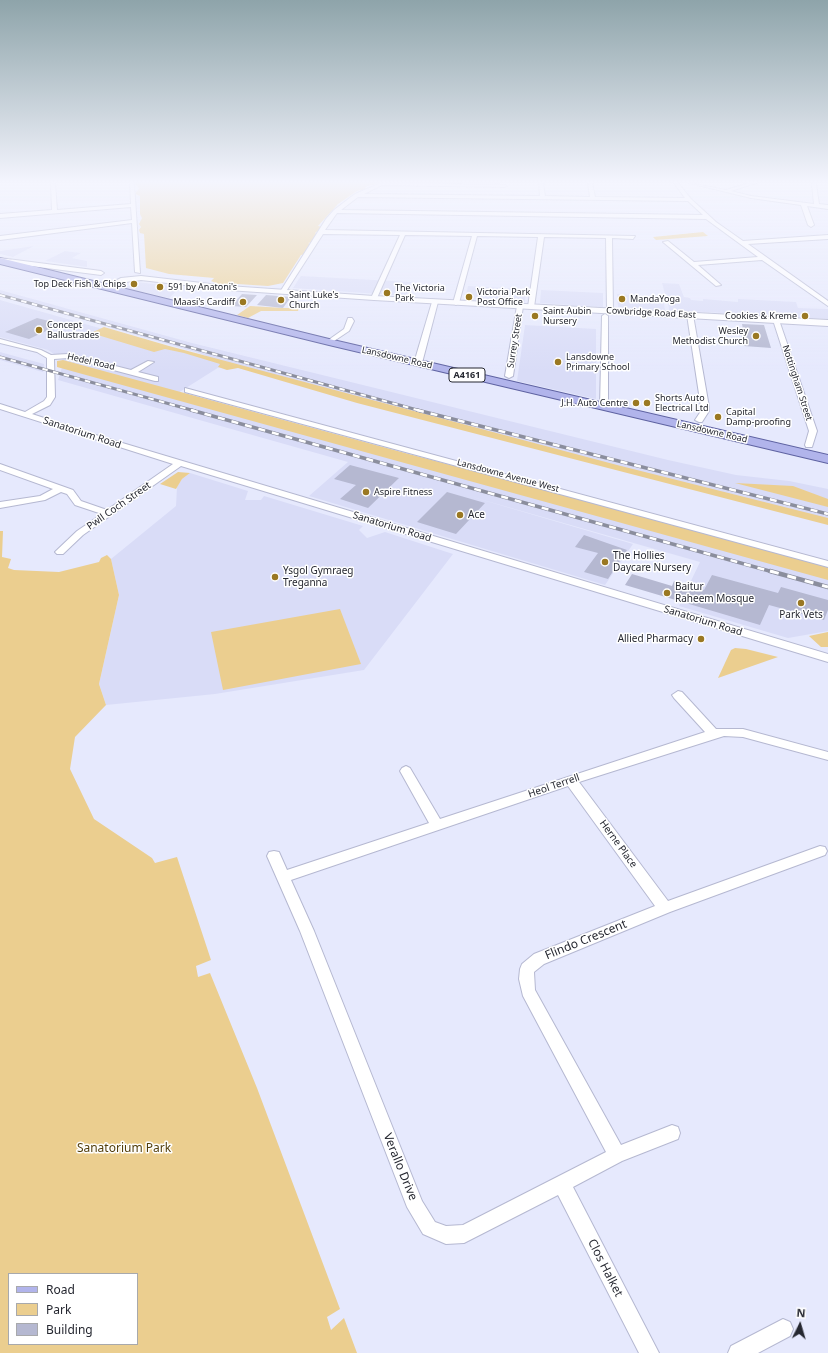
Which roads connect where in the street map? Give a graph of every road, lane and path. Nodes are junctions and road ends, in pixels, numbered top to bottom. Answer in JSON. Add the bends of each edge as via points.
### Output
{"nodes":[{"id":1,"x":136,"y":246,"type":"edge"},
{"id":2,"x":313,"y":246,"type":"edge"},
{"id":3,"x":397,"y":246,"type":"edge"},
{"id":4,"x":472,"y":246,"type":"edge"},
{"id":5,"x":540,"y":246,"type":"edge"},
{"id":6,"x":609,"y":246,"type":"edge"},
{"id":7,"x":671,"y":246,"type":"edge"},
{"id":8,"x":748,"y":246,"type":"edge"},
{"id":9,"x":764,"y":258,"type":"junction"},
{"id":10,"x":0,"y":260,"type":"edge"},
{"id":11,"x":693,"y":264,"type":"junction"},
{"id":12,"x":83,"y":271,"type":"junction"},
{"id":13,"x":138,"y":272,"type":"dead end"},
{"id":14,"x":101,"y":273,"type":"dead end"},
{"id":15,"x":71,"y":278,"type":"junction"},
{"id":16,"x":718,"y":285,"type":"dead end"},
{"id":17,"x":107,"y":287,"type":"junction"},
{"id":18,"x":283,"y":292,"type":"junction"},
{"id":19,"x":374,"y":298,"type":"junction"},
{"id":20,"x":435,"y":302,"type":"junction"},
{"id":21,"x":456,"y":303,"type":"junction"},
{"id":22,"x":828,"y":304,"type":"edge"},
{"id":23,"x":520,"y":306,"type":"junction"},
{"id":24,"x":532,"y":307,"type":"junction"},
{"id":25,"x":608,"y":314,"type":"junction"},
{"id":26,"x":690,"y":315,"type":"junction"},
{"id":27,"x":350,"y":319,"type":"dead end"},
{"id":28,"x":776,"y":320,"type":"junction"},
{"id":29,"x":828,"y":323,"type":"edge"},
{"id":30,"x":0,"y":341,"type":"edge"},
{"id":31,"x":329,"y":342,"type":"junction"},
{"id":32,"x":50,"y":357,"type":"junction"},
{"id":33,"x":150,"y":362,"type":"dead end"},
{"id":34,"x":418,"y":363,"type":"junction"},
{"id":35,"x":132,"y":372,"type":"junction"},
{"id":36,"x":509,"y":376,"type":"dead end"},
{"id":37,"x":155,"y":378,"type":"dead end"},
{"id":38,"x":188,"y":390,"type":"dead end"},
{"id":39,"x":0,"y":406,"type":"edge"},
{"id":40,"x":604,"y":407,"type":"junction"},
{"id":41,"x":26,"y":414,"type":"junction"},
{"id":42,"x":699,"y":420,"type":"dead end"},
{"id":43,"x":414,"y":443,"type":"dead end"},
{"id":44,"x":809,"y":445,"type":"dead end"},
{"id":45,"x":406,"y":449,"type":"junction"},
{"id":46,"x":828,"y":459,"type":"edge"},
{"id":47,"x":180,"y":463,"type":"junction"},
{"id":48,"x":0,"y":467,"type":"edge"},
{"id":49,"x":59,"y":489,"type":"junction"},
{"id":50,"x":0,"y":505,"type":"edge"},
{"id":51,"x":108,"y":513,"type":"junction"},
{"id":52,"x":60,"y":552,"type":"dead end"},
{"id":53,"x":828,"y":564,"type":"edge"},
{"id":54,"x":828,"y":658,"type":"edge"},
{"id":55,"x":678,"y":694,"type":"dead end"},
{"id":56,"x":713,"y":734,"type":"junction"},
{"id":57,"x":828,"y":756,"type":"edge"},
{"id":58,"x":406,"y":770,"type":"dead end"},
{"id":59,"x":571,"y":780,"type":"junction"},
{"id":60,"x":437,"y":825,"type":"junction"},
{"id":61,"x":820,"y":852,"type":"dead end"},
{"id":62,"x":274,"y":856,"type":"dead end"},
{"id":63,"x":284,"y":878,"type":"junction"},
{"id":64,"x":665,"y":908,"type":"junction"},
{"id":65,"x":672,"y":1132,"type":"dead end"},
{"id":66,"x":617,"y":1155,"type":"junction"},
{"id":67,"x":562,"y":1183,"type":"junction"},
{"id":68,"x":783,"y":1329,"type":"dead end"},
{"id":69,"x":649,"y":1353,"type":"edge"},
{"id":70,"x":738,"y":1353,"type":"edge"}],
"edges":[{"from":1,"to":13,"type":"street"},
{"from":2,"to":18,"type":"street"},
{"from":3,"to":19,"type":"street"},
{"from":4,"to":21,"type":"street"},
{"from":5,"to":24,"type":"street"},
{"from":6,"to":25,"type":"street"},
{"from":7,"to":11,"type":"street"},
{"from":8,"to":9,"type":"street"},
{"from":9,"to":11,"type":"street"},
{"from":9,"to":22,"type":"street"},
{"from":10,"to":12,"type":"street"},
{"from":10,"to":15,"type":"main road"},
{"from":11,"to":16,"type":"street"},
{"from":12,"to":14,"type":"street"},
{"from":12,"to":15,"type":"street"},
{"from":15,"to":17,"type":"main road","number":"A4161"},
{"from":17,"to":18,"type":"street","name":"Cowbridge Road East","via":[[124,280],[141,278]]},
{"from":17,"to":31,"type":"main road","name":"Lansdowne Road","number":"A4161"},
{"from":18,"to":19,"type":"street","name":"Cowbridge Road East"},
{"from":19,"to":20,"type":"street","name":"Cowbridge Road East"},
{"from":20,"to":21,"type":"street","name":"Cowbridge Road East"},
{"from":20,"to":34,"type":"street"},
{"from":21,"to":23,"type":"street","name":"Cowbridge Road East"},
{"from":23,"to":24,"type":"street","name":"Cowbridge Road East"},
{"from":23,"to":36,"type":"street","name":"Surrey Street"},
{"from":24,"to":25,"type":"street","name":"Cowbridge Road East"},
{"from":25,"to":26,"type":"street","name":"Cowbridge Road East"},
{"from":25,"to":40,"type":"street"},
{"from":26,"to":28,"type":"street","name":"Cowbridge Road East"},
{"from":26,"to":42,"type":"street","via":[[706,411]]},
{"from":27,"to":31,"type":"street","via":[[345,332]]},
{"from":28,"to":29,"type":"street","name":"Cowbridge Road East"},
{"from":28,"to":44,"type":"street","name":"Nottingham Street","via":[[813,431]]},
{"from":30,"to":32,"type":"street","via":[[39,351]]},
{"from":31,"to":34,"type":"main road","name":"Lansdowne Road","number":"A4161"},
{"from":32,"to":35,"type":"street","name":"Hedel Road","via":[[68,356]]},
{"from":32,"to":41,"type":"street","name":"Sanatorium Road","via":[[52,397],[47,403]]},
{"from":33,"to":35,"type":"street"},
{"from":34,"to":40,"type":"main road","name":"Lansdowne Road","number":"A4161"},
{"from":35,"to":37,"type":"street","name":"Hedel Road"},
{"from":38,"to":45,"type":"street","name":"Lansdowne Avenue West","via":[[220,396]]},
{"from":39,"to":41,"type":"street"},
{"from":40,"to":46,"type":"main road","name":"Lansdowne Road","number":"A4161"},
{"from":41,"to":47,"type":"street","name":"Sanatorium Road"},
{"from":43,"to":45,"type":"street"},
{"from":45,"to":53,"type":"street","name":"Lansdowne Avenue West","via":[[645,509]]},
{"from":47,"to":51,"type":"street","name":"Pwll Coch Street"},
{"from":47,"to":54,"type":"street","name":"Sanatorium Road"},
{"from":48,"to":49,"type":"street","via":[[36,478]]},
{"from":49,"to":50,"type":"street","via":[[42,498]]},
{"from":49,"to":51,"type":"street","via":[[70,492],[78,503]]},
{"from":51,"to":52,"type":"street","name":"Pwll Coch Street"},
{"from":55,"to":56,"type":"street"},
{"from":56,"to":57,"type":"street","name":"Heol Terrell","via":[[743,733]]},
{"from":56,"to":59,"type":"street","name":"Heol Terrell"},
{"from":58,"to":60,"type":"street"},
{"from":59,"to":60,"type":"street","name":"Heol Terrell"},
{"from":59,"to":64,"type":"street","name":"Herne Place"},
{"from":60,"to":63,"type":"street","name":"Heol Terrell"},
{"from":61,"to":64,"type":"street","name":"Flindo Crescent"},
{"from":62,"to":63,"type":"street","name":"Verallo Drive"},
{"from":63,"to":67,"type":"street","name":"Verallo Drive","via":[[416,1207],[429,1228],[446,1235],[464,1234]]},
{"from":64,"to":66,"type":"street","name":"Flindo Crescent","via":[[539,959],[527,969],[528,991]]},
{"from":65,"to":66,"type":"street","name":"Verallo Drive"},
{"from":66,"to":67,"type":"street","name":"Verallo Drive"},
{"from":67,"to":69,"type":"street","name":"Clos Halket"},
{"from":68,"to":70,"type":"street"}]}
